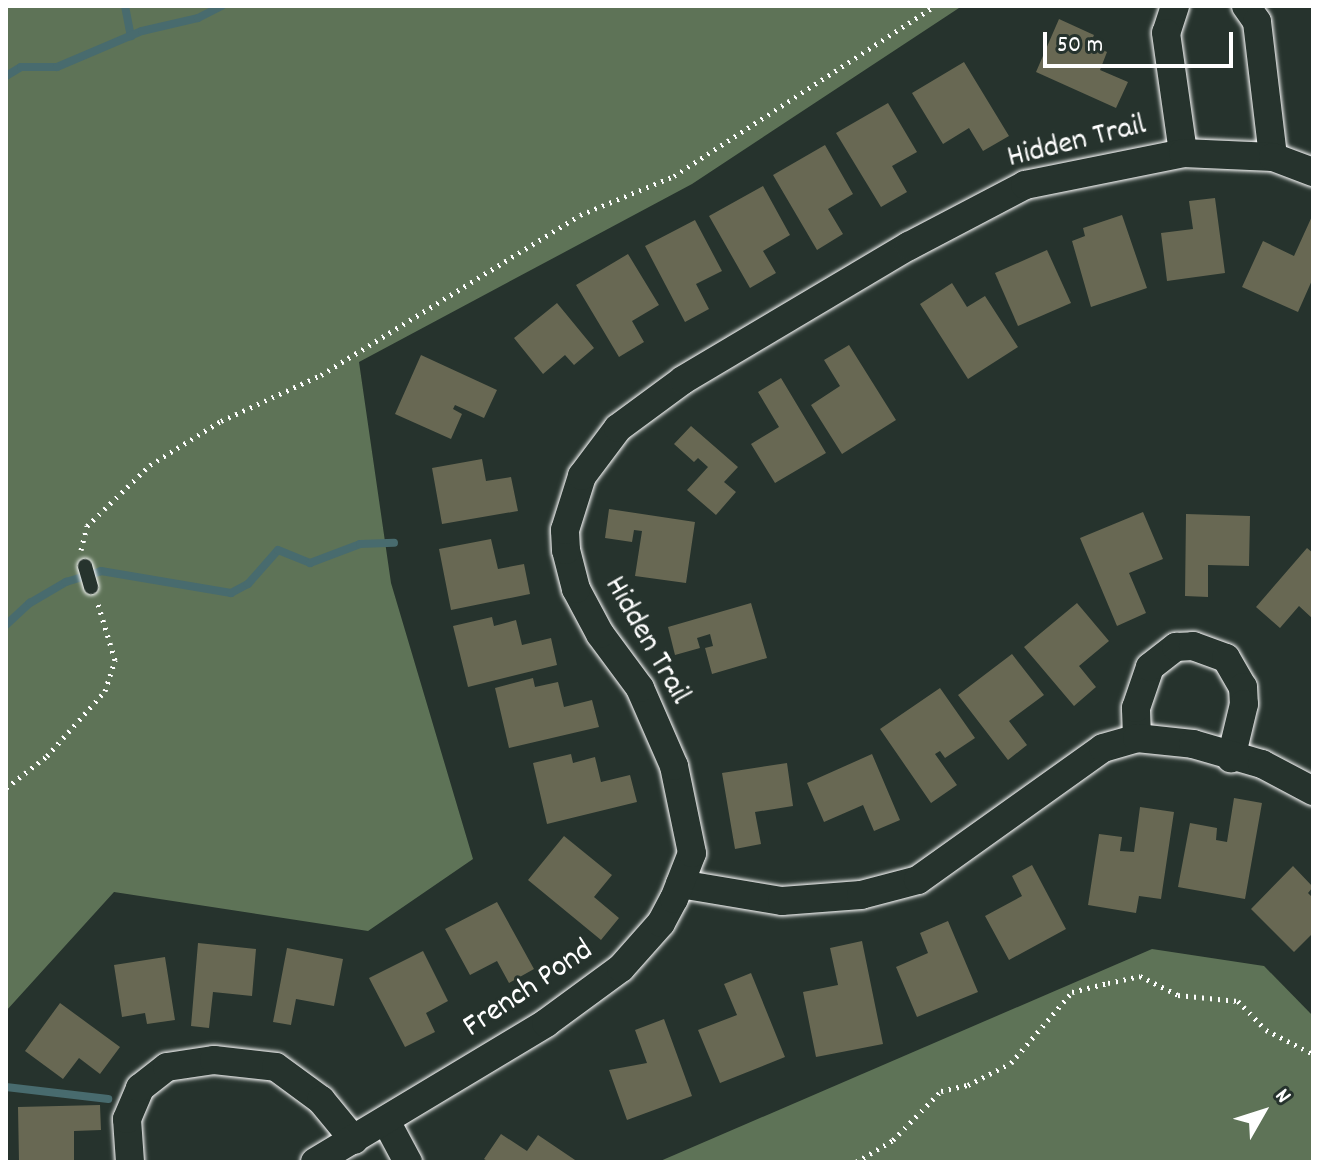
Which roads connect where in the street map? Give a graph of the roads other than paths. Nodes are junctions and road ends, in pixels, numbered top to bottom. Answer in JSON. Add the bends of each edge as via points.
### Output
{"nodes":[{"id":1,"x":1175,"y":6,"type":"edge"},
{"id":2,"x":1246,"y":6,"type":"edge"},
{"id":3,"x":1183,"y":153,"type":"junction"},
{"id":4,"x":1273,"y":157,"type":"junction"},
{"id":5,"x":1313,"y":172,"type":"edge"},
{"id":6,"x":85,"y":566,"type":"road end"},
{"id":7,"x":91,"y":587,"type":"road end"},
{"id":8,"x":1137,"y":738,"type":"junction"},
{"id":9,"x":1231,"y":758,"type":"junction"},
{"id":10,"x":1313,"y":791,"type":"edge"},
{"id":11,"x":680,"y":884,"type":"junction"},
{"id":12,"x":386,"y":1121,"type":"junction"},
{"id":13,"x":354,"y":1140,"type":"junction"},
{"id":14,"x":130,"y":1162,"type":"edge"},
{"id":15,"x":315,"y":1162,"type":"edge"},
{"id":16,"x":408,"y":1162,"type":"edge"}],
"edges":[{"from":1,"to":3,"type":"street","name":"Hidden Trail","via":[[1166,33]]},
{"from":2,"to":4,"type":"street","via":[[1257,22]]},
{"from":3,"to":4,"type":"street","name":"Hidden Trail"},
{"from":3,"to":11,"type":"street","name":"Hidden Trail","via":[[1025,185],[909,246],[683,380],[618,428],[582,476],[565,530],[566,550],[576,589],[600,634],[640,688],[674,766],[692,853]]},
{"from":4,"to":5,"type":"street","name":"Hidden Trail"},
{"from":6,"to":7,"type":"lane"},
{"from":8,"to":9,"type":"street","via":[[1193,744]]},
{"from":8,"to":9,"type":"street","via":[[1136,708],[1150,667],[1176,647],[1193,646],[1226,658],[1243,687]]},
{"from":8,"to":11,"type":"street","via":[[1103,748],[918,880],[861,895],[782,901]]},
{"from":9,"to":10,"type":"street","via":[[1262,764]]},
{"from":11,"to":12,"type":"street","name":"French Pond","via":[[661,923],[621,968],[546,1023]]},
{"from":12,"to":13,"type":"street","name":"French Pond"},
{"from":12,"to":16,"type":"street"},
{"from":13,"to":14,"type":"street","via":[[321,1100],[276,1067],[214,1060],[167,1067],[140,1088],[127,1119]]},
{"from":13,"to":15,"type":"street","name":"French Pond"}]}
